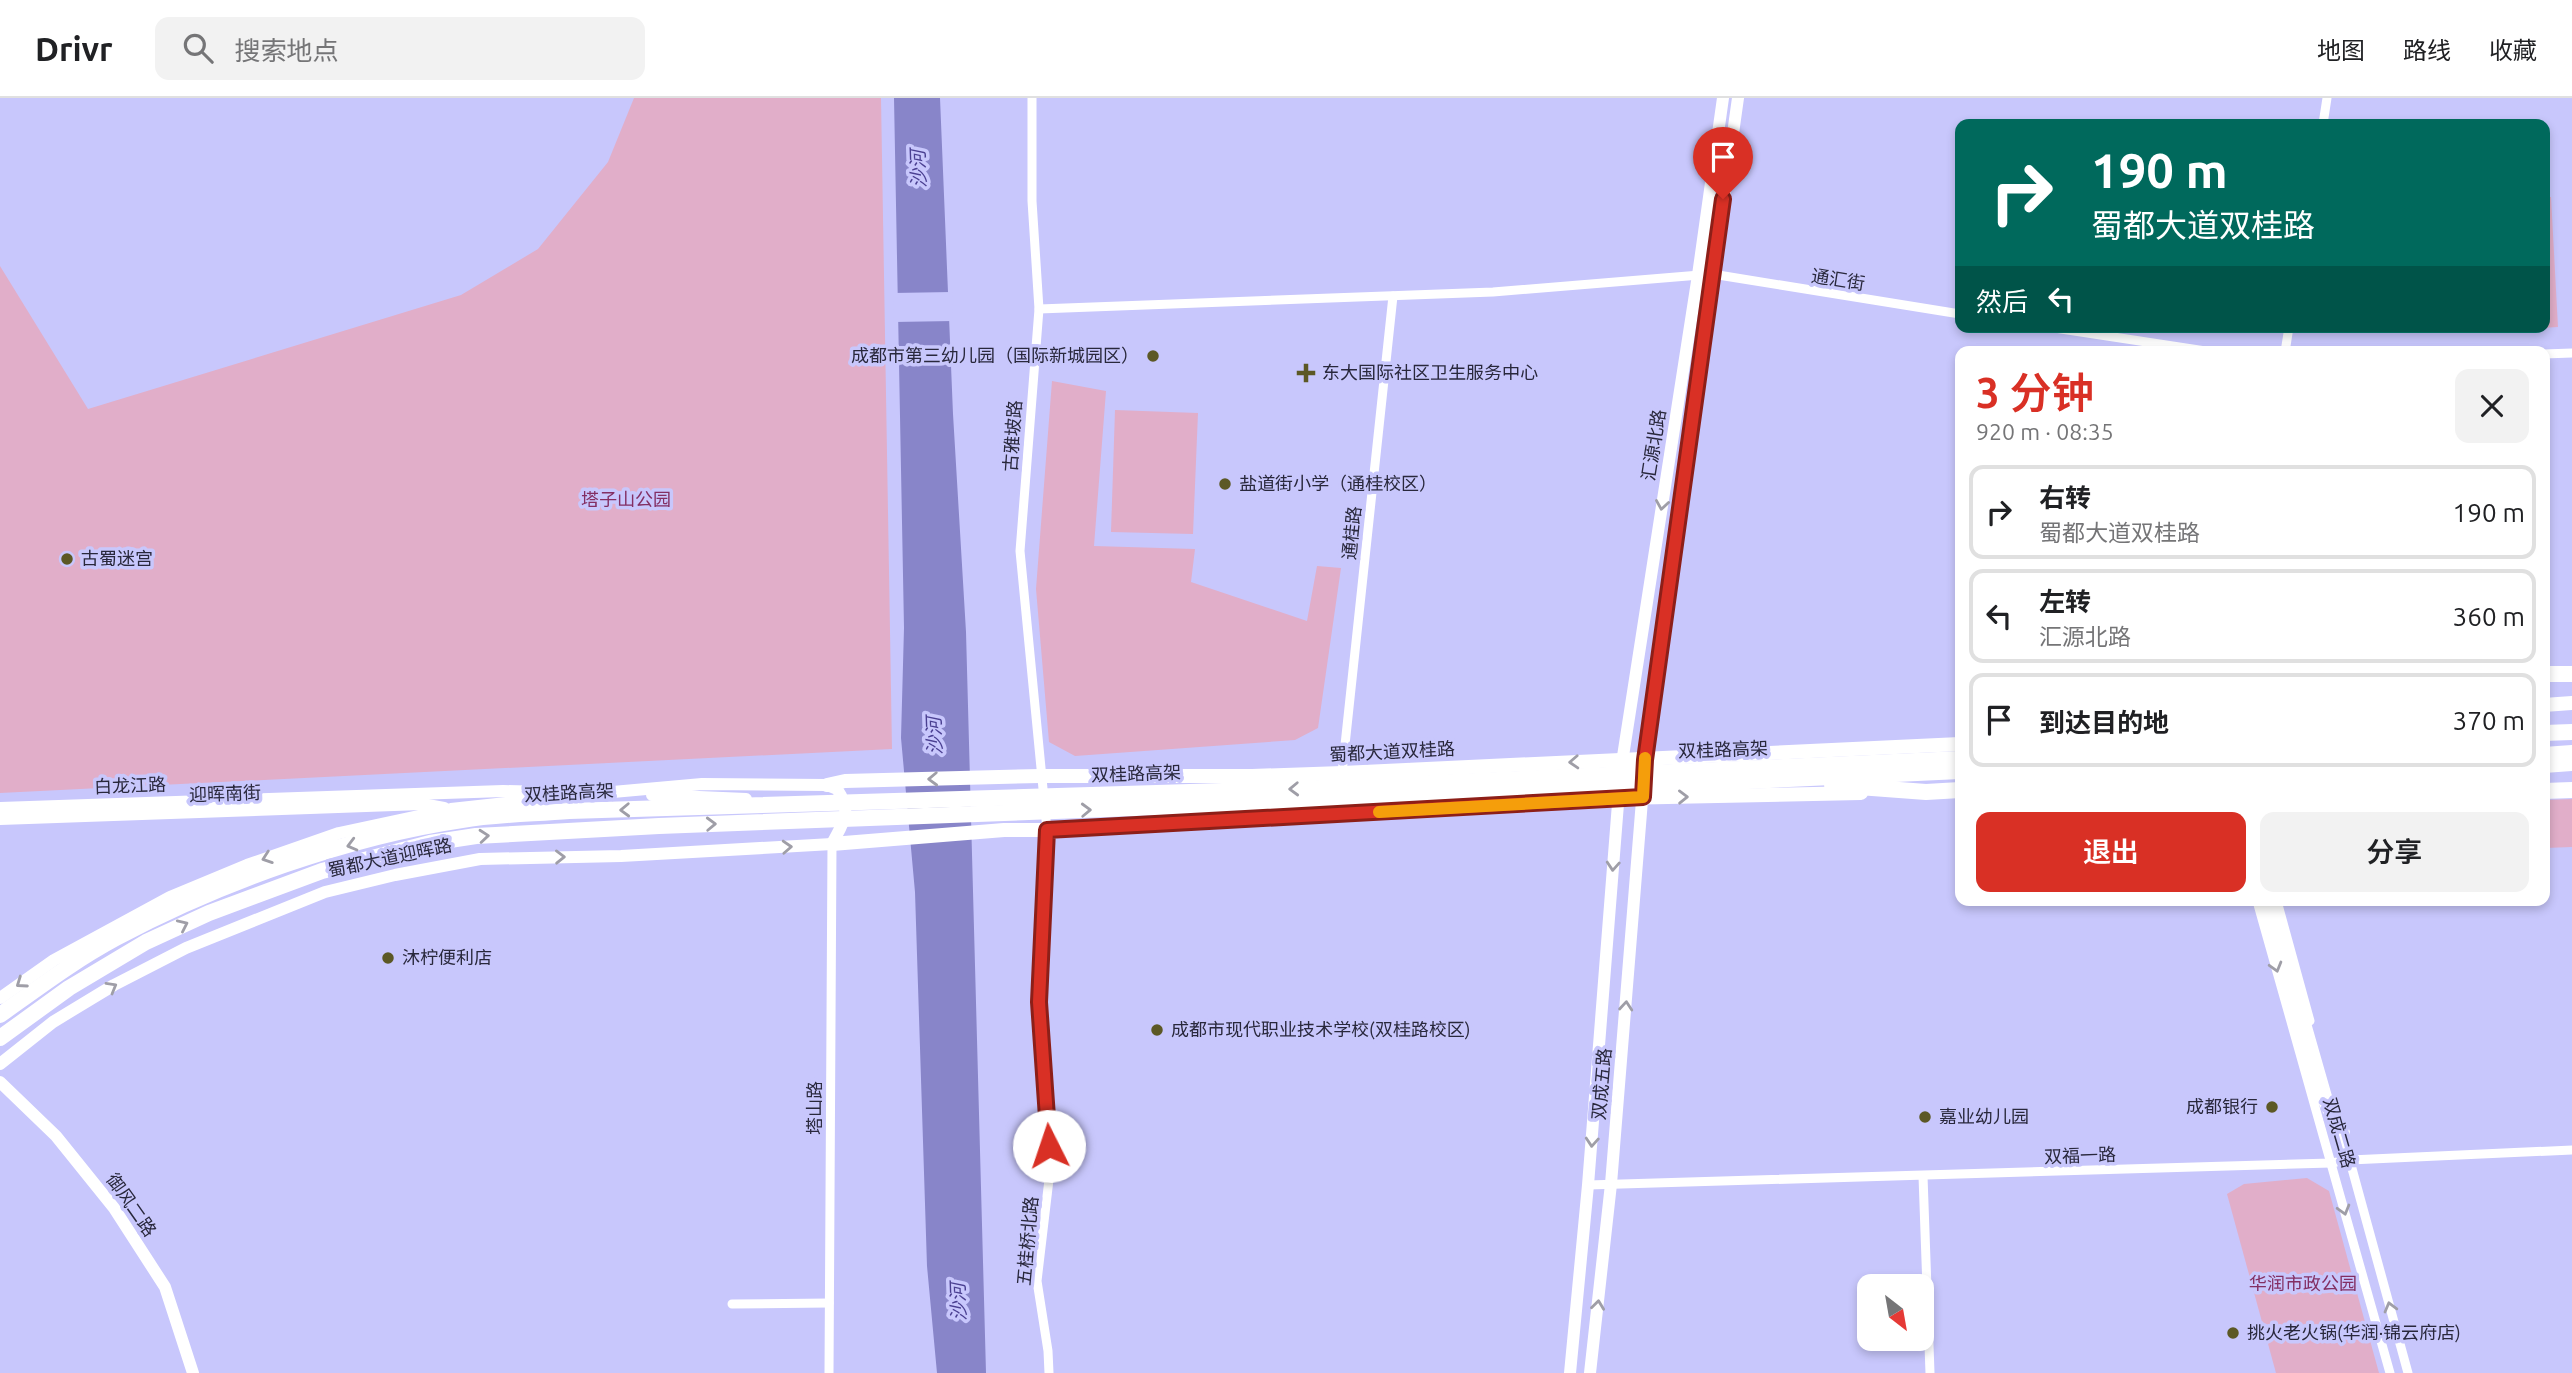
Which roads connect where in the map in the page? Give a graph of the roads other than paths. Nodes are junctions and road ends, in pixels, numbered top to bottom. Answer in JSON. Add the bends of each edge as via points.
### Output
{"nodes":[{"id":1,"x":1032,"y":98,"type":"edge"},
{"id":2,"x":1723,"y":98,"type":"edge"},
{"id":3,"x":1738,"y":98,"type":"edge"},
{"id":4,"x":2327,"y":98,"type":"edge"},
{"id":5,"x":2324,"y":119,"type":"edge"},
{"id":6,"x":1705,"y":275,"type":"junction"},
{"id":7,"x":1393,"y":296,"type":"junction"},
{"id":8,"x":1039,"y":309,"type":"junction"},
{"id":9,"x":1955,"y":313,"type":"edge"},
{"id":10,"x":2087,"y":333,"type":"edge"},
{"id":11,"x":2173,"y":346,"type":"edge"},
{"id":12,"x":2572,"y":353,"type":"edge"},
{"id":13,"x":2550,"y":354,"type":"edge"},
{"id":14,"x":2550,"y":674,"type":"edge"},
{"id":15,"x":2572,"y":674,"type":"edge"},
{"id":16,"x":2572,"y":703,"type":"edge"},
{"id":17,"x":2550,"y":705,"type":"edge"},
{"id":18,"x":2572,"y":721,"type":"edge"},
{"id":19,"x":2550,"y":722,"type":"edge"},
{"id":20,"x":2572,"y":732,"type":"edge"},
{"id":21,"x":2550,"y":733,"type":"edge"},
{"id":22,"x":1955,"y":744,"type":"edge"},
{"id":23,"x":2572,"y":744,"type":"edge"},
{"id":24,"x":2550,"y":745,"type":"edge"},
{"id":25,"x":1955,"y":751,"type":"edge"},
{"id":26,"x":2572,"y":753,"type":"edge"},
{"id":27,"x":2550,"y":755,"type":"edge"},
{"id":28,"x":1955,"y":759,"type":"edge"},
{"id":29,"x":1622,"y":760,"type":"junction"},
{"id":30,"x":1645,"y":760,"type":"junction"},
{"id":31,"x":2572,"y":764,"type":"edge"},
{"id":32,"x":2550,"y":766,"type":"edge"},
{"id":33,"x":1955,"y":771,"type":"edge"},
{"id":34,"x":1342,"y":774,"type":"junction"},
{"id":35,"x":1753,"y":774,"type":"junction"},
{"id":36,"x":1040,"y":776,"type":"junction"},
{"id":37,"x":827,"y":785,"type":"junction"},
{"id":38,"x":1955,"y":788,"type":"edge"},
{"id":39,"x":1955,"y":789,"type":"edge"},
{"id":40,"x":2572,"y":790,"type":"edge"},
{"id":41,"x":2550,"y":792,"type":"edge"},
{"id":42,"x":1643,"y":797,"type":"junction"},
{"id":43,"x":1618,"y":798,"type":"junction"},
{"id":44,"x":826,"y":804,"type":"junction"},
{"id":45,"x":0,"y":808,"type":"edge"},
{"id":46,"x":451,"y":809,"type":"junction"},
{"id":47,"x":0,"y":819,"type":"edge"},
{"id":48,"x":1047,"y":830,"type":"junction"},
{"id":49,"x":832,"y":844,"type":"junction"},
{"id":50,"x":318,"y":855,"type":"joint"},
{"id":51,"x":322,"y":871,"type":"joint"},
{"id":52,"x":195,"y":899,"type":"junction"},
{"id":53,"x":2259,"y":906,"type":"edge"},
{"id":54,"x":2269,"y":906,"type":"edge"},
{"id":55,"x":2278,"y":906,"type":"edge"},
{"id":56,"x":133,"y":917,"type":"junction"},
{"id":57,"x":0,"y":998,"type":"edge"},
{"id":58,"x":0,"y":1015,"type":"edge"},
{"id":59,"x":53,"y":1022,"type":"junction"},
{"id":60,"x":0,"y":1038,"type":"edge"},
{"id":61,"x":0,"y":1053,"type":"edge"},
{"id":62,"x":0,"y":1064,"type":"edge"},
{"id":63,"x":0,"y":1082,"type":"edge"},
{"id":64,"x":2342,"y":1133,"type":"junction"},
{"id":65,"x":2572,"y":1150,"type":"edge"},
{"id":66,"x":2350,"y":1160,"type":"junction"},
{"id":67,"x":2331,"y":1163,"type":"junction"},
{"id":68,"x":1923,"y":1176,"type":"junction"},
{"id":69,"x":1611,"y":1184,"type":"junction"},
{"id":70,"x":1588,"y":1185,"type":"junction"},
{"id":71,"x":830,"y":1303,"type":"junction"},
{"id":72,"x":732,"y":1304,"type":"dead end"},
{"id":73,"x":193,"y":1373,"type":"edge"},
{"id":74,"x":829,"y":1373,"type":"edge"},
{"id":75,"x":1049,"y":1373,"type":"edge"},
{"id":76,"x":1570,"y":1373,"type":"edge"},
{"id":77,"x":1590,"y":1373,"type":"edge"},
{"id":78,"x":1930,"y":1373,"type":"edge"},
{"id":79,"x":2390,"y":1373,"type":"edge"},
{"id":80,"x":2408,"y":1373,"type":"edge"}],
"edges":[{"from":1,"to":8,"type":"street","name":"古雅坡路"},
{"from":2,"to":6,"type":"street","name":"汇源北路"},
{"from":3,"to":6,"type":"street","name":"汇源北路"},
{"from":4,"to":5,"type":"street"},
{"from":6,"to":7,"type":"street","name":"通汇街"},
{"from":6,"to":9,"type":"street","name":"通汇街"},
{"from":6,"to":29,"type":"street","name":"汇源北路","one_way":true},
{"from":6,"to":30,"type":"street","name":"汇源北路"},
{"from":7,"to":8,"type":"street","name":"通汇街"},
{"from":7,"to":34,"type":"street","name":"通桂路"},
{"from":8,"to":36,"type":"street","name":"古雅坡路","via":[[1020,551]]},
{"from":10,"to":11,"type":"street"},
{"from":12,"to":13,"type":"street"},
{"from":14,"to":15,"type":"highway"},
{"from":16,"to":17,"type":"main road"},
{"from":18,"to":19,"type":"highway"},
{"from":20,"to":21,"type":"highway"},
{"from":22,"to":30,"type":"main road","name":"蜀都大道双桂路"},
{"from":23,"to":24,"type":"highway"},
{"from":25,"to":35,"type":"highway","via":[[1868,757]]},
{"from":26,"to":27,"type":"highway"},
{"from":28,"to":35,"type":"highway","name":"双桂路高架"},
{"from":29,"to":30,"type":"main road","name":"蜀都大道双桂路"},
{"from":29,"to":34,"type":"main road","name":"蜀都大道双桂路","one_way":true},
{"from":29,"to":43,"type":"street","name":"汇源北路"},
{"from":30,"to":42,"type":"street","name":"汇源北路"},
{"from":31,"to":32,"type":"main road"},
{"from":33,"to":35,"type":"highway","name":"双桂路高架"},
{"from":34,"to":36,"type":"main road","name":"蜀都大道双桂路"},
{"from":35,"to":39,"type":"highway","via":[[1926,792]]},
{"from":35,"to":44,"type":"highway","name":"双桂路高架","one_way":true},
{"from":51,"to":35,"type":"highway","name":"双桂路高架","one_way":true,"via":[[430,843],[538,831],[1318,801]]},
{"from":36,"to":37,"type":"main road","name":"蜀都大道双桂路","one_way":true},
{"from":36,"to":48,"type":"street","name":"五桂桥北路"},
{"from":36,"to":49,"type":"street","via":[[1029,797],[1000,808],[870,814],[848,824]]},
{"from":37,"to":46,"type":"street","name":"蜀都大道迎晖路","via":[[702,784]]},
{"from":37,"to":49,"type":"street","via":[[837,789],[846,807]]},
{"from":42,"to":38,"type":"main road","one_way":true},
{"from":40,"to":41,"type":"highway"},
{"from":42,"to":43,"type":"main road"},
{"from":69,"to":42,"type":"street","name":"双成五路","one_way":true},
{"from":43,"to":48,"type":"main road"},
{"from":43,"to":70,"type":"street","name":"双成五路","one_way":true},
{"from":44,"to":45,"type":"street","name":"白龙江路","via":[[503,791]]},
{"from":44,"to":50,"type":"highway","name":"双桂路高架","one_way":true,"via":[[477,818],[427,826]]},
{"from":46,"to":47,"type":"street","name":"迎晖南街","via":[[422,804]]},
{"from":46,"to":56,"type":"street","name":"蜀都大道迎晖路","one_way":true,"via":[[340,833],[201,883]]},
{"from":48,"to":49,"type":"main road"},
{"from":48,"to":75,"type":"street","name":"五桂桥北路","via":[[1039,1002],[1050,1171],[1037,1281]]},
{"from":59,"to":49,"type":"street","name":"蜀都大道迎晖路","one_way":true,"via":[[186,948],[325,892],[395,875],[480,859]]},
{"from":49,"to":71,"type":"street","name":"塔山路"},
{"from":50,"to":52,"type":"highway","name":"蜀都大道迎晖路"},
{"from":60,"to":51,"type":"highway","name":"蜀都大道迎晖路","one_way":true,"via":[[69,988],[146,943],[209,913]]},
{"from":52,"to":56,"type":"street"},
{"from":52,"to":58,"type":"highway","name":"蜀都大道迎晖路","via":[[114,939]]},
{"from":53,"to":67,"type":"street","name":"双成二路","one_way":true},
{"from":54,"to":64,"type":"highway","via":[[2324,1097]]},
{"from":55,"to":64,"type":"street","name":"双成二路"},
{"from":56,"to":57,"type":"street","name":"蜀都大道迎晖路","one_way":true,"via":[[54,960]]},
{"from":59,"to":61,"type":"street"},
{"from":59,"to":62,"type":"street","name":"蜀都大道迎晖路"},
{"from":63,"to":73,"type":"street","name":"御风二路","via":[[56,1136],[114,1208],[165,1287]]},
{"from":64,"to":66,"type":"street","name":"双成二路"},
{"from":65,"to":66,"type":"street","name":"双福一路"},
{"from":66,"to":67,"type":"street","name":"双福一路"},
{"from":80,"to":66,"type":"street","name":"双成二路","one_way":true},
{"from":67,"to":68,"type":"street","name":"双福一路"},
{"from":67,"to":79,"type":"street","name":"双成二路","one_way":true},
{"from":68,"to":69,"type":"street","name":"双福一路"},
{"from":68,"to":78,"type":"street"},
{"from":69,"to":70,"type":"street","name":"双福一路"},
{"from":77,"to":69,"type":"street","name":"双成五路","one_way":true},
{"from":70,"to":76,"type":"street","name":"双成五路"},
{"from":71,"to":72,"type":"street"},
{"from":71,"to":74,"type":"street","name":"塔山路"}]}
